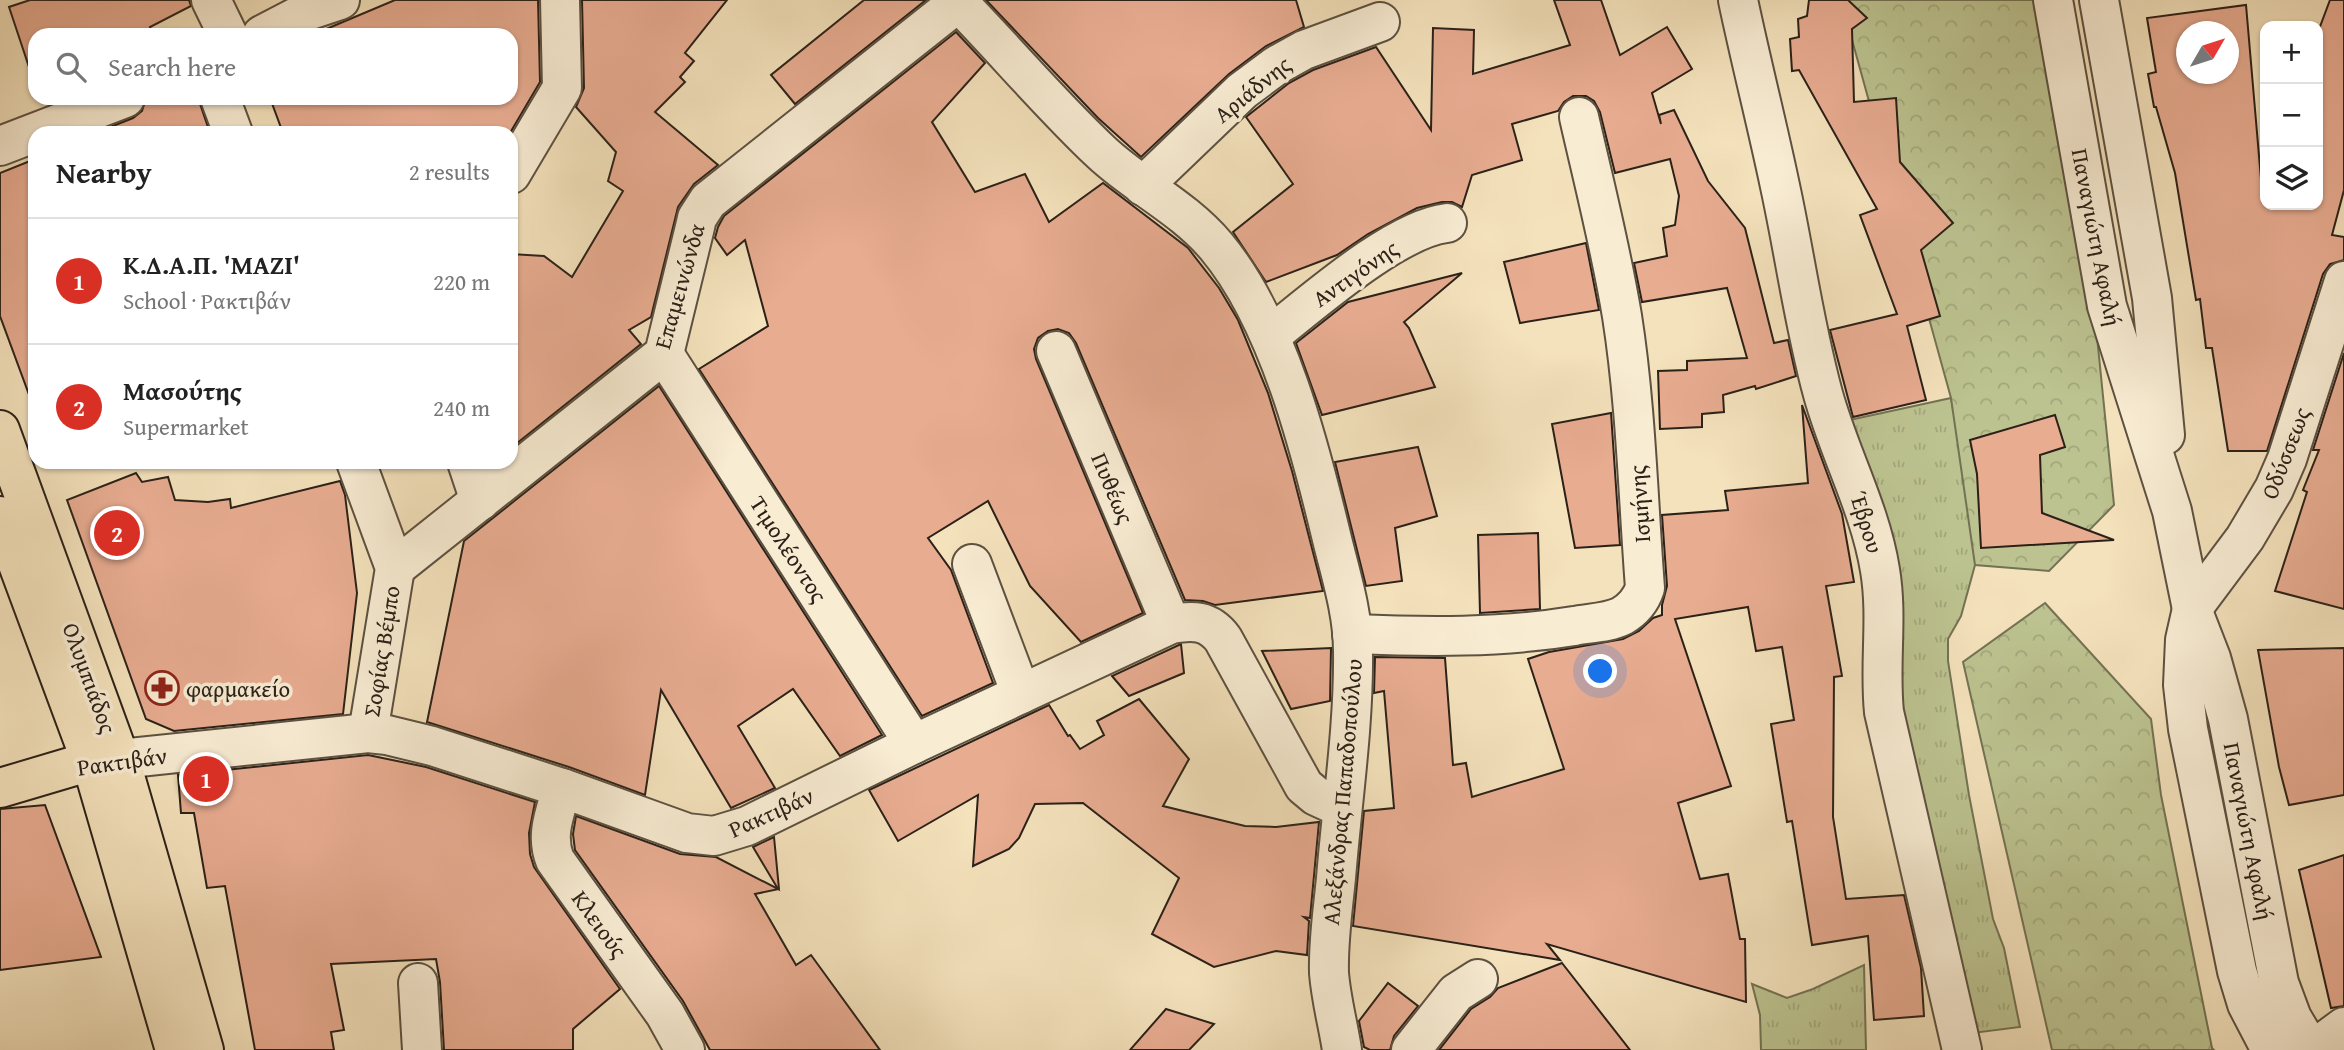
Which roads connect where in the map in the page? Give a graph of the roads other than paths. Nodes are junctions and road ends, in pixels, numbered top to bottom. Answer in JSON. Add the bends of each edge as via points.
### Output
{"nodes":[{"id":1,"x":211,"y":0,"type":"edge"},
{"id":2,"x":340,"y":0,"type":"edge"},
{"id":3,"x":560,"y":0,"type":"edge"},
{"id":4,"x":1738,"y":0,"type":"edge"},
{"id":5,"x":2053,"y":0,"type":"edge"},
{"id":6,"x":2099,"y":0,"type":"edge"},
{"id":7,"x":958,"y":1,"type":"edge"},
{"id":8,"x":1380,"y":22,"type":"dead end"},
{"id":9,"x":225,"y":28,"type":"edge"},
{"id":10,"x":275,"y":28,"type":"edge"},
{"id":11,"x":107,"y":105,"type":"edge"},
{"id":12,"x":223,"y":105,"type":"edge"},
{"id":13,"x":1579,"y":117,"type":"dead end"},
{"id":14,"x":52,"y":126,"type":"edge"},
{"id":15,"x":230,"y":126,"type":"edge"},
{"id":16,"x":28,"y":135,"type":"edge"},
{"id":17,"x":0,"y":146,"type":"edge"},
{"id":18,"x":518,"y":162,"type":"edge"},
{"id":19,"x":1143,"y":186,"type":"junction"},
{"id":20,"x":1447,"y":223,"type":"dead end"},
{"id":21,"x":2344,"y":281,"type":"edge"},
{"id":22,"x":1270,"y":336,"type":"junction"},
{"id":23,"x":1056,"y":352,"type":"dead end"},
{"id":24,"x":664,"y":354,"type":"junction"},
{"id":25,"x":0,"y":430,"type":"edge"},
{"id":26,"x":359,"y":469,"type":"edge"},
{"id":27,"x":469,"y":469,"type":"edge"},
{"id":28,"x":480,"y":500,"type":"junction"},
{"id":29,"x":2172,"y":511,"type":"junction"},
{"id":30,"x":0,"y":516,"type":"edge"},
{"id":31,"x":972,"y":564,"type":"dead end"},
{"id":32,"x":395,"y":568,"type":"junction"},
{"id":33,"x":2192,"y":609,"type":"junction"},
{"id":34,"x":1171,"y":624,"type":"junction"},
{"id":35,"x":1352,"y":634,"type":"junction"},
{"id":36,"x":1021,"y":694,"type":"junction"},
{"id":37,"x":368,"y":733,"type":"junction"},
{"id":38,"x":914,"y":744,"type":"junction"},
{"id":39,"x":105,"y":760,"type":"junction"},
{"id":40,"x":0,"y":788,"type":"edge"},
{"id":41,"x":562,"y":788,"type":"junction"},
{"id":42,"x":1342,"y":808,"type":"junction"},
{"id":43,"x":1478,"y":979,"type":"dead end"},
{"id":44,"x":418,"y":983,"type":"dead end"},
{"id":45,"x":2344,"y":1027,"type":"edge"},
{"id":46,"x":175,"y":1050,"type":"edge"},
{"id":47,"x":204,"y":1050,"type":"edge"},
{"id":48,"x":422,"y":1050,"type":"edge"},
{"id":49,"x":685,"y":1050,"type":"edge"},
{"id":50,"x":1342,"y":1050,"type":"edge"},
{"id":51,"x":1411,"y":1050,"type":"edge"},
{"id":52,"x":1962,"y":1050,"type":"edge"},
{"id":53,"x":2271,"y":1050,"type":"edge"},
{"id":54,"x":2312,"y":1050,"type":"edge"}],
"edges":[{"from":1,"to":9,"type":"street"},
{"from":2,"to":10,"type":"street"},
{"from":3,"to":18,"type":"street","via":[[562,88]]},
{"from":4,"to":52,"type":"street","name":"Έβρου","via":[[1807,332],[1830,417],[1877,554],[1884,612],[1884,712]]},
{"from":5,"to":29,"type":"street","name":"Παναγιώτη Αφαλή","via":[[2107,306]]},
{"from":6,"to":29,"type":"street","name":"Παναγιώτη Αφαλή","via":[[2152,298]]},
{"from":7,"to":19,"type":"street","name":"Αλεξάνδρας Παπαδοπούλου","via":[[1090,141]]},
{"from":7,"to":24,"type":"street","name":"Επαμεινώνδα","via":[[708,201],[697,218]]},
{"from":8,"to":19,"type":"street","name":"Αριάδνης","via":[[1277,65],[1242,91]]},
{"from":11,"to":14,"type":"street"},
{"from":12,"to":15,"type":"street"},
{"from":13,"to":35,"type":"street","name":"Ισμήνης","via":[[1608,243],[1629,370],[1643,597],[1620,617],[1568,627],[1469,636]]},
{"from":16,"to":17,"type":"street"},
{"from":19,"to":22,"type":"street","name":"Αλεξάνδρας Παπαδοπούλου","via":[[1179,209],[1216,246],[1237,274]]},
{"from":20,"to":22,"type":"street","name":"Αντιγόνης","via":[[1416,231],[1373,258]]},
{"from":21,"to":33,"type":"street","name":"Οδύσσεως","via":[[2274,489],[2245,538]]},
{"from":22,"to":35,"type":"street","name":"Αλεξάνδρας Παπαδοπούλου","via":[[1320,490]]},
{"from":23,"to":34,"type":"street","name":"Πυθέως"},
{"from":24,"to":28,"type":"street","name":"Επαμεινώνδα"},
{"from":24,"to":38,"type":"street","name":"Τιμολέοντος"},
{"from":25,"to":39,"type":"main road","name":"Ολυμπιάδος"},
{"from":26,"to":32,"type":"street"},
{"from":27,"to":28,"type":"street"},
{"from":28,"to":32,"type":"street","name":"Επαμεινώνδα"},
{"from":29,"to":33,"type":"street","name":"Παναγιώτη Αφαλή"},
{"from":30,"to":39,"type":"main road","name":"Ολυμπιάδος"},
{"from":31,"to":36,"type":"street"},
{"from":32,"to":37,"type":"street","name":"Σοφίας Βέμπο"},
{"from":33,"to":53,"type":"street","name":"Παναγιώτη Αφαλή","via":[[2183,661],[2188,729],[2237,971],[2247,1004]]},
{"from":33,"to":54,"type":"street","name":"Παναγιώτη Αφαλή","via":[[2228,719],[2279,983],[2292,1018]]},
{"from":34,"to":36,"type":"street","name":"Ρακτιβάν"},
{"from":34,"to":42,"type":"street","name":"Ρακτιβάν","via":[[1196,621],[1216,630],[1304,786]]},
{"from":35,"to":42,"type":"street","name":"Αλεξάνδρας Παπαδοπούλου","via":[[1353,680]]},
{"from":36,"to":38,"type":"street","name":"Ρακτιβάν"},
{"from":37,"to":39,"type":"street","name":"Ρακτιβάν"},
{"from":37,"to":41,"type":"street","name":"Ρακτιβάν","via":[[432,746]]},
{"from":38,"to":41,"type":"street","name":"Ρακτιβάν","via":[[747,826],[714,836],[687,833]]},
{"from":39,"to":40,"type":"main road","name":"Ρακτιβάν"},
{"from":39,"to":46,"type":"main road","name":"Ολυμπιάδος"},
{"from":39,"to":47,"type":"main road","name":"Ολυμπιάδος"},
{"from":41,"to":49,"type":"street","name":"Κλειούς","via":[[550,829],[555,860]]},
{"from":42,"to":50,"type":"street","name":"Αλεξάνδρας Παπαδοπούλου","via":[[1329,947],[1331,993]]},
{"from":43,"to":51,"type":"street","via":[[1456,993]]},
{"from":44,"to":48,"type":"street"},
{"from":45,"to":54,"type":"street"}]}
